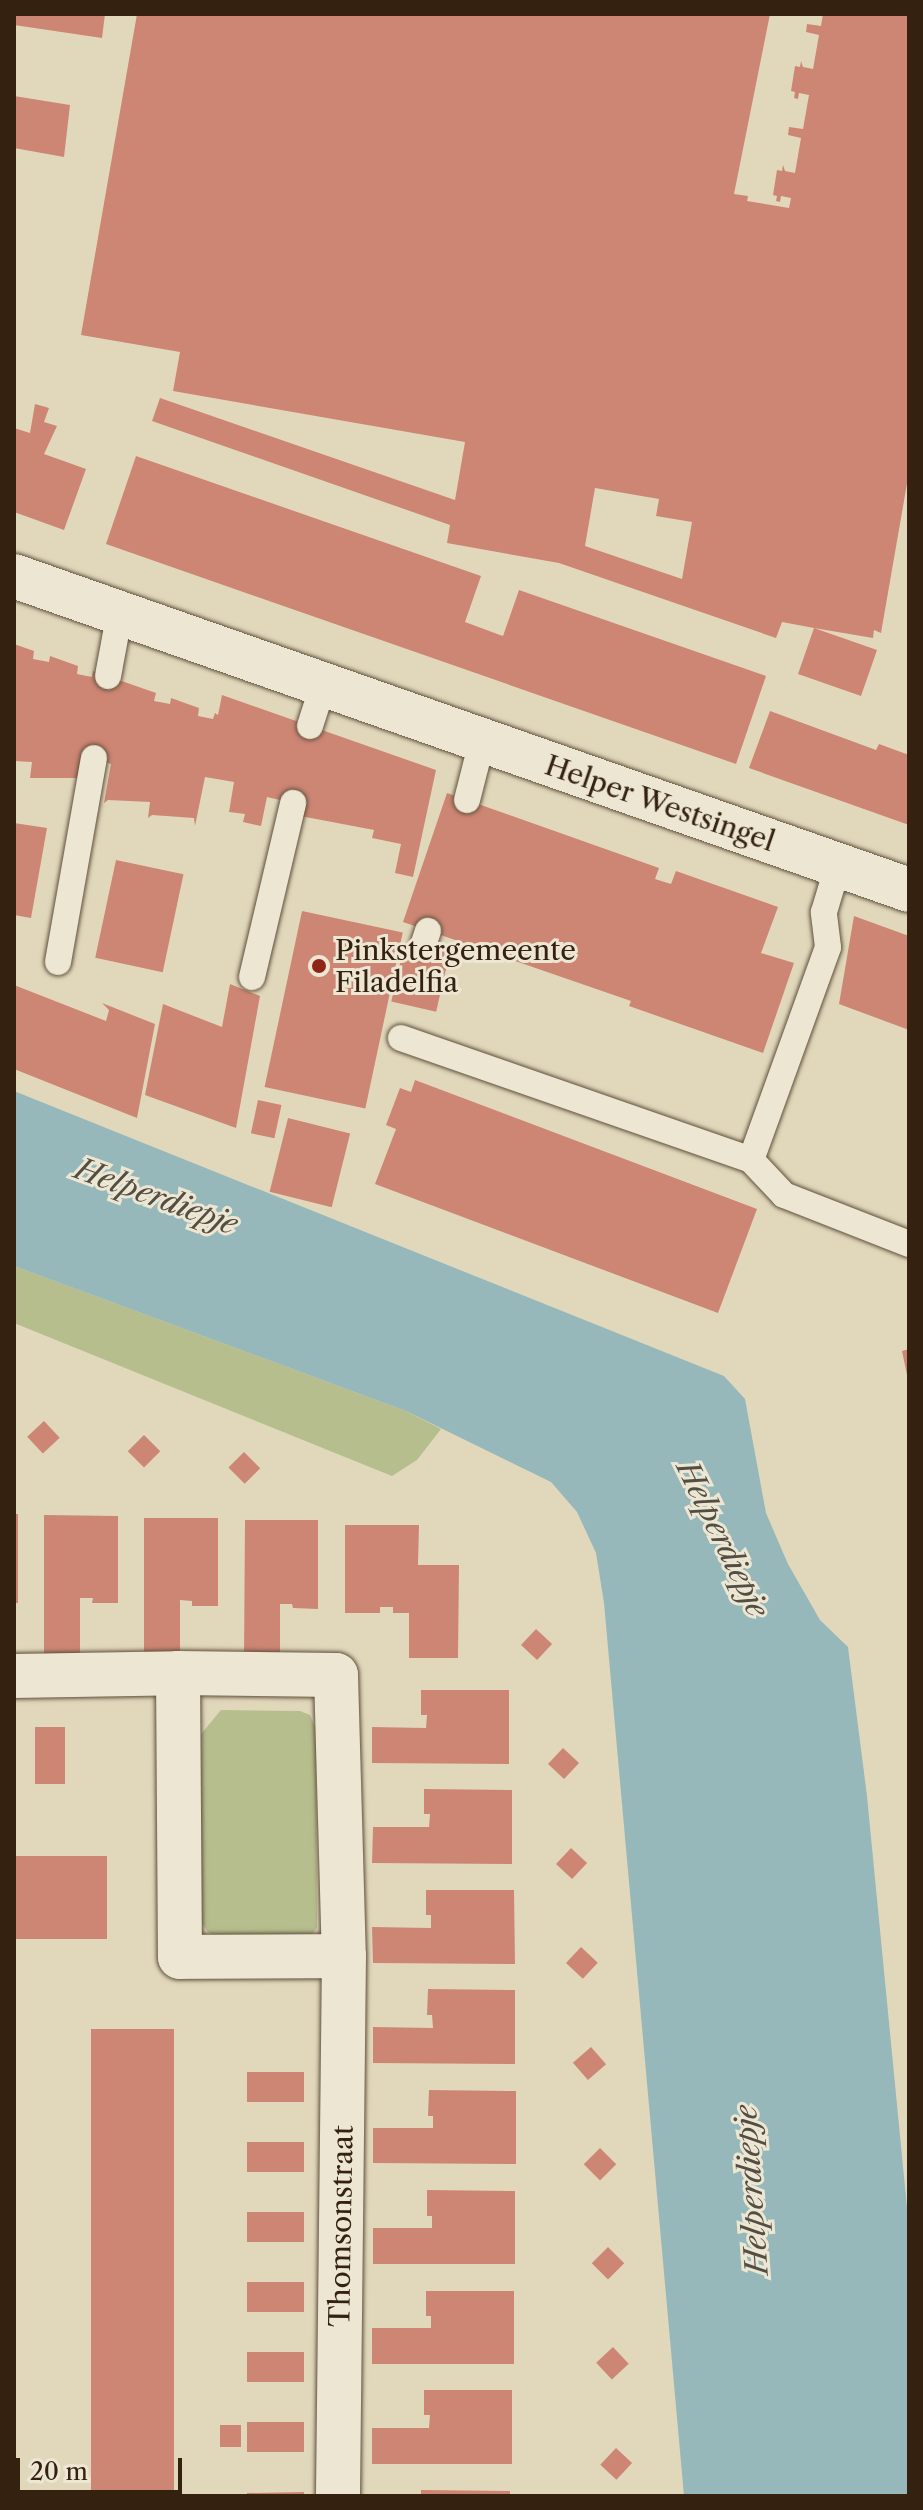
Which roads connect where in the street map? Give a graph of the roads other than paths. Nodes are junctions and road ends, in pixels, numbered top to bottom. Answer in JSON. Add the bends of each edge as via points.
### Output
{"nodes":[{"id":1,"x":14,"y":576,"type":"edge"},
{"id":2,"x":120,"y":611,"type":"junction"},
{"id":3,"x":108,"y":676,"type":"dead end"},
{"id":4,"x":324,"y":682,"type":"junction"},
{"id":5,"x":310,"y":726,"type":"dead end"},
{"id":6,"x":482,"y":741,"type":"junction"},
{"id":7,"x":94,"y":758,"type":"dead end"},
{"id":8,"x":467,"y":800,"type":"dead end"},
{"id":9,"x":293,"y":803,"type":"dead end"},
{"id":10,"x":838,"y":865,"type":"junction"},
{"id":11,"x":909,"y":890,"type":"edge"},
{"id":12,"x":58,"y":962,"type":"dead end"},
{"id":13,"x":252,"y":977,"type":"dead end"},
{"id":14,"x":401,"y":1038,"type":"dead end"},
{"id":15,"x":751,"y":1160,"type":"junction"},
{"id":16,"x":909,"y":1244,"type":"edge"},
{"id":17,"x":178,"y":1673,"type":"junction"},
{"id":18,"x":14,"y":1676,"type":"edge"},
{"id":19,"x":344,"y":1956,"type":"junction"},
{"id":20,"x":338,"y":2496,"type":"edge"}],
"edges":[{"from":1,"to":2,"type":"street","name":"Helper Westsingel"},
{"from":2,"to":3,"type":"lane"},
{"from":2,"to":4,"type":"street","name":"Helper Westsingel"},
{"from":4,"to":5,"type":"lane"},
{"from":4,"to":6,"type":"street","name":"Helper Westsingel"},
{"from":6,"to":8,"type":"lane"},
{"from":6,"to":10,"type":"street","name":"Helper Westsingel"},
{"from":7,"to":12,"type":"lane"},
{"from":9,"to":13,"type":"lane"},
{"from":10,"to":11,"type":"street","name":"Helper Westsingel"},
{"from":10,"to":15,"type":"lane","via":[[824,912],[828,947]]},
{"from":14,"to":15,"type":"lane"},
{"from":15,"to":16,"type":"lane","via":[[784,1195]]},
{"from":17,"to":18,"type":"street","name":"Thomsonstraat"},
{"from":17,"to":19,"type":"street","name":"Thomsonstraat","via":[[336,1675]]},
{"from":17,"to":19,"type":"street","via":[[180,1957]]},
{"from":19,"to":20,"type":"street","name":"Thomsonstraat"}]}
